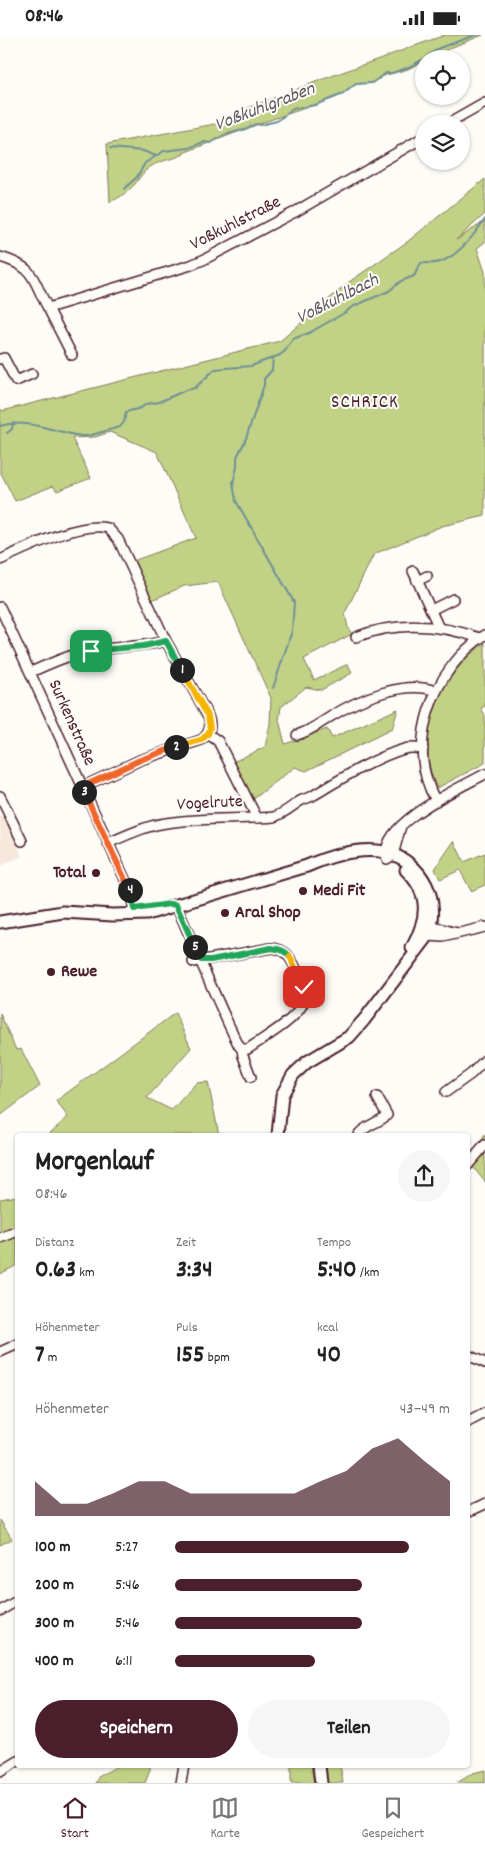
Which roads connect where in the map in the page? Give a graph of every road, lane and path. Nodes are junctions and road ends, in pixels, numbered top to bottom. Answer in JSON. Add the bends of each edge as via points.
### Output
{"nodes":[{"id":1,"x":485,"y":103,"type":"edge"},
{"id":2,"x":464,"y":115,"type":"edge"},
{"id":3,"x":415,"y":142,"type":"edge"},
{"id":4,"x":0,"y":257,"type":"edge"},
{"id":5,"x":48,"y":308,"type":"junction"},
{"id":6,"x":0,"y":349,"type":"edge"},
{"id":7,"x":72,"y":355,"type":"dead end"},
{"id":8,"x":2,"y":359,"type":"edge"},
{"id":9,"x":32,"y":374,"type":"dead end"},
{"id":10,"x":0,"y":560,"type":"edge"},
{"id":11,"x":413,"y":571,"type":"dead end"},
{"id":12,"x":427,"y":576,"type":"dead end"},
{"id":13,"x":417,"y":581,"type":"junction"},
{"id":14,"x":452,"y":599,"type":"dead end"},
{"id":15,"x":0,"y":607,"type":"edge"},
{"id":16,"x":431,"y":610,"type":"junction"},
{"id":17,"x":438,"y":627,"type":"junction"},
{"id":18,"x":483,"y":636,"type":"edge"},
{"id":19,"x":356,"y":637,"type":"dead end"},
{"id":20,"x":166,"y":641,"type":"junction"},
{"id":21,"x":31,"y":672,"type":"junction"},
{"id":22,"x":436,"y":691,"type":"junction"},
{"id":23,"x":208,"y":734,"type":"junction"},
{"id":24,"x":297,"y":735,"type":"dead end"},
{"id":25,"x":423,"y":749,"type":"junction"},
{"id":26,"x":485,"y":774,"type":"edge"},
{"id":27,"x":82,"y":787,"type":"junction"},
{"id":28,"x":0,"y":796,"type":"edge"},
{"id":29,"x":436,"y":801,"type":"junction"},
{"id":30,"x":3,"y":811,"type":"edge"},
{"id":31,"x":256,"y":818,"type":"junction"},
{"id":32,"x":22,"y":841,"type":"dead end"},
{"id":33,"x":108,"y":843,"type":"junction"},
{"id":34,"x":388,"y":855,"type":"junction"},
{"id":35,"x":176,"y":905,"type":"junction"},
{"id":36,"x":48,"y":910,"type":"junction"},
{"id":37,"x":135,"y":912,"type":"junction"},
{"id":38,"x":0,"y":916,"type":"edge"},
{"id":39,"x":0,"y":922,"type":"edge"},
{"id":40,"x":485,"y":927,"type":"edge"},
{"id":41,"x":427,"y":930,"type":"junction"},
{"id":42,"x":197,"y":961,"type":"junction"},
{"id":43,"x":242,"y":1049,"type":"junction"},
{"id":44,"x":485,"y":1060,"type":"edge"},
{"id":45,"x":251,"y":1077,"type":"dead end"},
{"id":46,"x":446,"y":1092,"type":"dead end"},
{"id":47,"x":377,"y":1097,"type":"dead end"},
{"id":48,"x":278,"y":1133,"type":"edge"},
{"id":49,"x":360,"y":1133,"type":"edge"},
{"id":50,"x":485,"y":1145,"type":"edge"},
{"id":51,"x":470,"y":1163,"type":"edge"},
{"id":52,"x":15,"y":1232,"type":"edge"},
{"id":53,"x":0,"y":1238,"type":"edge"},
{"id":54,"x":15,"y":1346,"type":"edge"},
{"id":55,"x":0,"y":1353,"type":"edge"},
{"id":56,"x":470,"y":1356,"type":"edge"},
{"id":57,"x":485,"y":1363,"type":"edge"},
{"id":58,"x":485,"y":1413,"type":"edge"},
{"id":59,"x":470,"y":1421,"type":"edge"},
{"id":60,"x":485,"y":1504,"type":"edge"},
{"id":61,"x":470,"y":1511,"type":"edge"},
{"id":62,"x":15,"y":1602,"type":"edge"},
{"id":63,"x":0,"y":1611,"type":"edge"},
{"id":64,"x":15,"y":1763,"type":"edge"},
{"id":65,"x":184,"y":1768,"type":"edge"},
{"id":66,"x":319,"y":1768,"type":"edge"},
{"id":67,"x":0,"y":1772,"type":"edge"},
{"id":68,"x":181,"y":1783,"type":"edge"},
{"id":69,"x":321,"y":1783,"type":"edge"}],
"edges":[{"from":1,"to":2,"type":"street"},
{"from":3,"to":5,"type":"street","name":"Voßkuhlstraße","via":[[295,212],[205,259]]},
{"from":4,"to":5,"type":"street","via":[[24,266]]},
{"from":5,"to":7,"type":"street"},
{"from":6,"to":8,"type":"street"},
{"from":8,"to":9,"type":"street","via":[[16,381]]},
{"from":10,"to":20,"type":"street","via":[[58,536],[91,527],[108,528],[118,539]]},
{"from":11,"to":13,"type":"street"},
{"from":12,"to":13,"type":"street"},
{"from":13,"to":16,"type":"street"},
{"from":14,"to":16,"type":"street"},
{"from":15,"to":21,"type":"street","name":"Surkenstraße"},
{"from":16,"to":17,"type":"street"},
{"from":17,"to":18,"type":"street"},
{"from":17,"to":19,"type":"street","via":[[404,625]]},
{"from":18,"to":22,"type":"street","via":[[453,664]]},
{"from":20,"to":21,"type":"street","via":[[91,651],[65,657]]},
{"from":20,"to":23,"type":"street","via":[[208,716]]},
{"from":21,"to":27,"type":"street","name":"Surkenstraße"},
{"from":22,"to":24,"type":"street","via":[[418,687],[392,690],[331,716],[313,729]]},
{"from":22,"to":25,"type":"street","via":[[426,719]]},
{"from":23,"to":27,"type":"street","via":[[201,740],[140,760]]},
{"from":23,"to":31,"type":"street","via":[[218,741]]},
{"from":25,"to":29,"type":"street","via":[[427,782]]},
{"from":25,"to":31,"type":"street","name":"Vogelrute","via":[[405,748],[302,800],[286,813]]},
{"from":26,"to":29,"type":"street"},
{"from":27,"to":33,"type":"street","name":"Surkenstraße"},
{"from":28,"to":30,"type":"street"},
{"from":29,"to":34,"type":"street","via":[[401,827]]},
{"from":30,"to":32,"type":"street"},
{"from":31,"to":33,"type":"street","name":"Vogelrute","via":[[165,823]]},
{"from":33,"to":37,"type":"street","name":"Surkenstraße","via":[[129,888]]},
{"from":34,"to":35,"type":"main road","via":[[307,866]]},
{"from":34,"to":41,"type":"main road","via":[[416,875]]},
{"from":35,"to":37,"type":"main road","via":[[160,911]]},
{"from":35,"to":42,"type":"street"},
{"from":36,"to":37,"type":"main road","via":[[102,915]]},
{"from":36,"to":38,"type":"main road"},
{"from":36,"to":39,"type":"main road"},
{"from":40,"to":41,"type":"street","via":[[439,938]]},
{"from":41,"to":48,"type":"main road","via":[[409,962],[349,1037],[307,1062],[293,1075],[282,1095]]},
{"from":42,"to":43,"type":"street"},
{"from":42,"to":43,"type":"street","via":[[271,948],[289,956],[295,967],[304,987],[304,1003],[298,1012],[248,1049]]},
{"from":43,"to":45,"type":"street"},
{"from":44,"to":46,"type":"street"},
{"from":47,"to":49,"type":"street","via":[[387,1115]]},
{"from":50,"to":51,"type":"street"},
{"from":52,"to":53,"type":"street"},
{"from":54,"to":55,"type":"street"},
{"from":56,"to":57,"type":"street"},
{"from":58,"to":59,"type":"street"},
{"from":60,"to":61,"type":"street"},
{"from":62,"to":63,"type":"street"},
{"from":64,"to":67,"type":"street"},
{"from":65,"to":68,"type":"street"},
{"from":66,"to":69,"type":"main road"}]}
